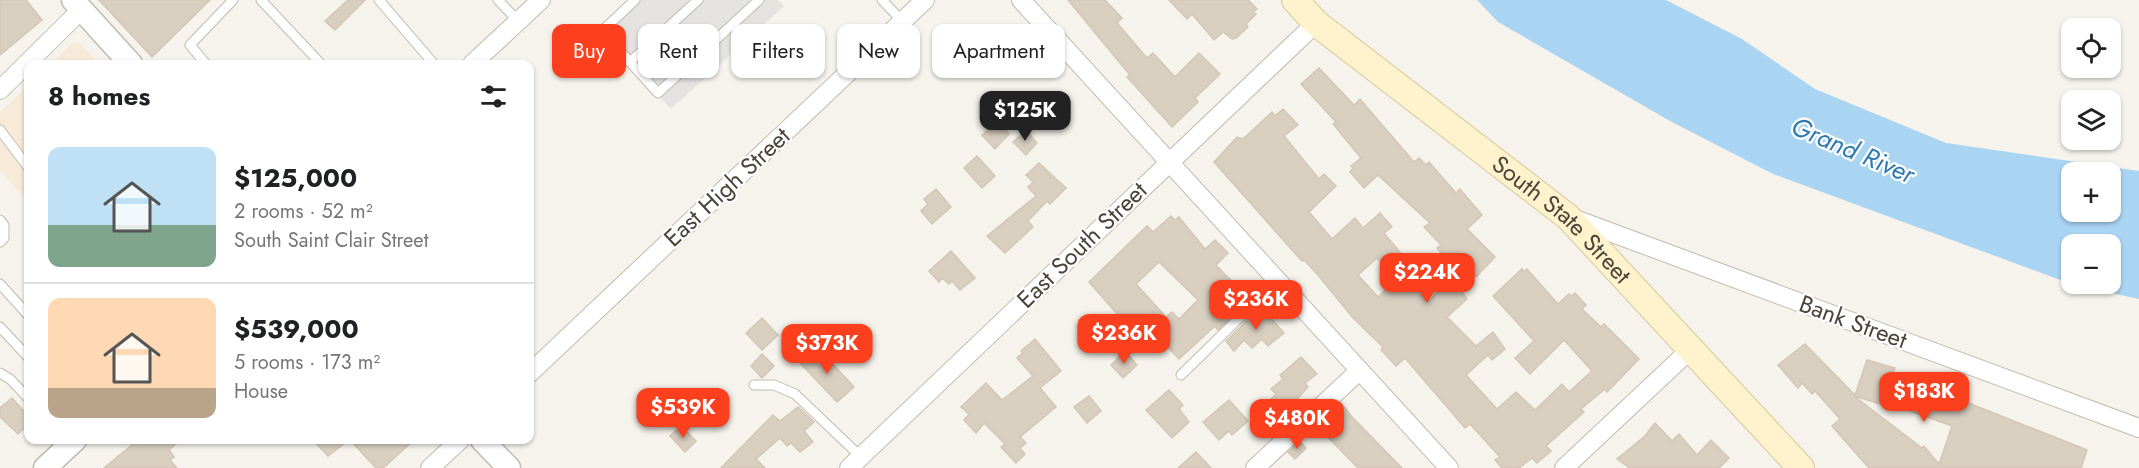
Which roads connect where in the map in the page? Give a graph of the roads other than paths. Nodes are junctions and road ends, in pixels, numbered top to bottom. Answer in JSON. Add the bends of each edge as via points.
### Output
{"nodes":[{"id":1,"x":233,"y":0,"type":"edge"},
{"id":2,"x":261,"y":0,"type":"edge"},
{"id":3,"x":379,"y":0,"type":"edge"},
{"id":4,"x":498,"y":0,"type":"edge"},
{"id":5,"x":541,"y":0,"type":"edge"},
{"id":6,"x":635,"y":0,"type":"edge"},
{"id":7,"x":698,"y":0,"type":"edge"},
{"id":8,"x":759,"y":0,"type":"edge"},
{"id":9,"x":882,"y":0,"type":"edge"},
{"id":10,"x":925,"y":0,"type":"edge"},
{"id":11,"x":1021,"y":0,"type":"edge"},
{"id":12,"x":1295,"y":0,"type":"edge"},
{"id":13,"x":77,"y":5,"type":"edge"},
{"id":14,"x":518,"y":21,"type":"junction"},
{"id":15,"x":903,"y":22,"type":"junction"},
{"id":16,"x":1316,"y":22,"type":"junction"},
{"id":17,"x":27,"y":60,"type":"edge"},
{"id":18,"x":127,"y":60,"type":"edge"},
{"id":19,"x":203,"y":60,"type":"edge"},
{"id":20,"x":317,"y":60,"type":"edge"},
{"id":21,"x":431,"y":60,"type":"edge"},
{"id":22,"x":476,"y":60,"type":"edge"},
{"id":23,"x":630,"y":62,"type":"junction"},
{"id":24,"x":24,"y":63,"type":"edge"},
{"id":25,"x":1,"y":88,"type":"edge"},
{"id":26,"x":0,"y":130,"type":"edge"},
{"id":27,"x":1170,"y":160,"type":"junction"},
{"id":28,"x":24,"y":162,"type":"edge"},
{"id":29,"x":1568,"y":216,"type":"junction"},
{"id":30,"x":0,"y":220,"type":"edge"},
{"id":31,"x":0,"y":243,"type":"edge"},
{"id":32,"x":1277,"y":281,"type":"junction"},
{"id":33,"x":0,"y":284,"type":"edge"},
{"id":34,"x":24,"y":311,"type":"edge"},
{"id":35,"x":0,"y":327,"type":"edge"},
{"id":36,"x":1691,"y":349,"type":"junction"},
{"id":37,"x":24,"y":353,"type":"edge"},
{"id":38,"x":534,"y":369,"type":"edge"},
{"id":39,"x":1359,"y":371,"type":"junction"},
{"id":40,"x":0,"y":373,"type":"edge"},
{"id":41,"x":1181,"y":375,"type":"dead end"},
{"id":42,"x":754,"y":385,"type":"dead end"},
{"id":43,"x":24,"y":394,"type":"edge"},
{"id":44,"x":2139,"y":428,"type":"edge"},
{"id":45,"x":69,"y":444,"type":"edge"},
{"id":46,"x":456,"y":444,"type":"edge"},
{"id":47,"x":486,"y":444,"type":"edge"},
{"id":48,"x":855,"y":463,"type":"edge"},
{"id":49,"x":45,"y":468,"type":"edge"},
{"id":50,"x":430,"y":468,"type":"edge"},
{"id":51,"x":510,"y":468,"type":"edge"},
{"id":52,"x":1255,"y":468,"type":"edge"},
{"id":53,"x":1449,"y":468,"type":"edge"},
{"id":54,"x":1564,"y":468,"type":"edge"},
{"id":55,"x":1801,"y":468,"type":"edge"}],
"edges":[{"from":1,"to":19,"type":"lane","via":[[190,45]]},
{"from":2,"to":20,"type":"lane"},
{"from":3,"to":21,"type":"lane"},
{"from":4,"to":14,"type":"lane"},
{"from":5,"to":14,"type":"street"},
{"from":6,"to":23,"type":"lane","via":[[602,31]]},
{"from":7,"to":23,"type":"lane"},
{"from":8,"to":23,"type":"lane","via":[[658,93]]},
{"from":9,"to":15,"type":"lane"},
{"from":10,"to":15,"type":"street","name":"East High Street"},
{"from":11,"to":27,"type":"street"},
{"from":12,"to":16,"type":"main road","name":"South State Street"},
{"from":13,"to":17,"type":"street"},
{"from":13,"to":18,"type":"street"},
{"from":14,"to":22,"type":"street"},
{"from":15,"to":38,"type":"street","name":"East High Street"},
{"from":16,"to":27,"type":"street","name":"East South Street"},
{"from":16,"to":29,"type":"main road","name":"South State Street"},
{"from":24,"to":25,"type":"street"},
{"from":26,"to":28,"type":"lane"},
{"from":27,"to":32,"type":"street"},
{"from":27,"to":48,"type":"street","name":"East South Street"},
{"from":29,"to":36,"type":"main road","name":"South State Street"},
{"from":29,"to":44,"type":"street","name":"Bank Street"},
{"from":30,"to":31,"type":"lane","via":[[4,225]]},
{"from":32,"to":39,"type":"street"},
{"from":32,"to":41,"type":"lane"},
{"from":33,"to":34,"type":"lane"},
{"from":35,"to":37,"type":"lane"},
{"from":36,"to":54,"type":"street"},
{"from":36,"to":55,"type":"main road","name":"South State Street"},
{"from":39,"to":52,"type":"street"},
{"from":39,"to":53,"type":"street"},
{"from":40,"to":43,"type":"lane"},
{"from":42,"to":48,"type":"lane","via":[[774,385],[795,394]]},
{"from":45,"to":49,"type":"street"},
{"from":46,"to":50,"type":"street"},
{"from":47,"to":51,"type":"street"}]}
